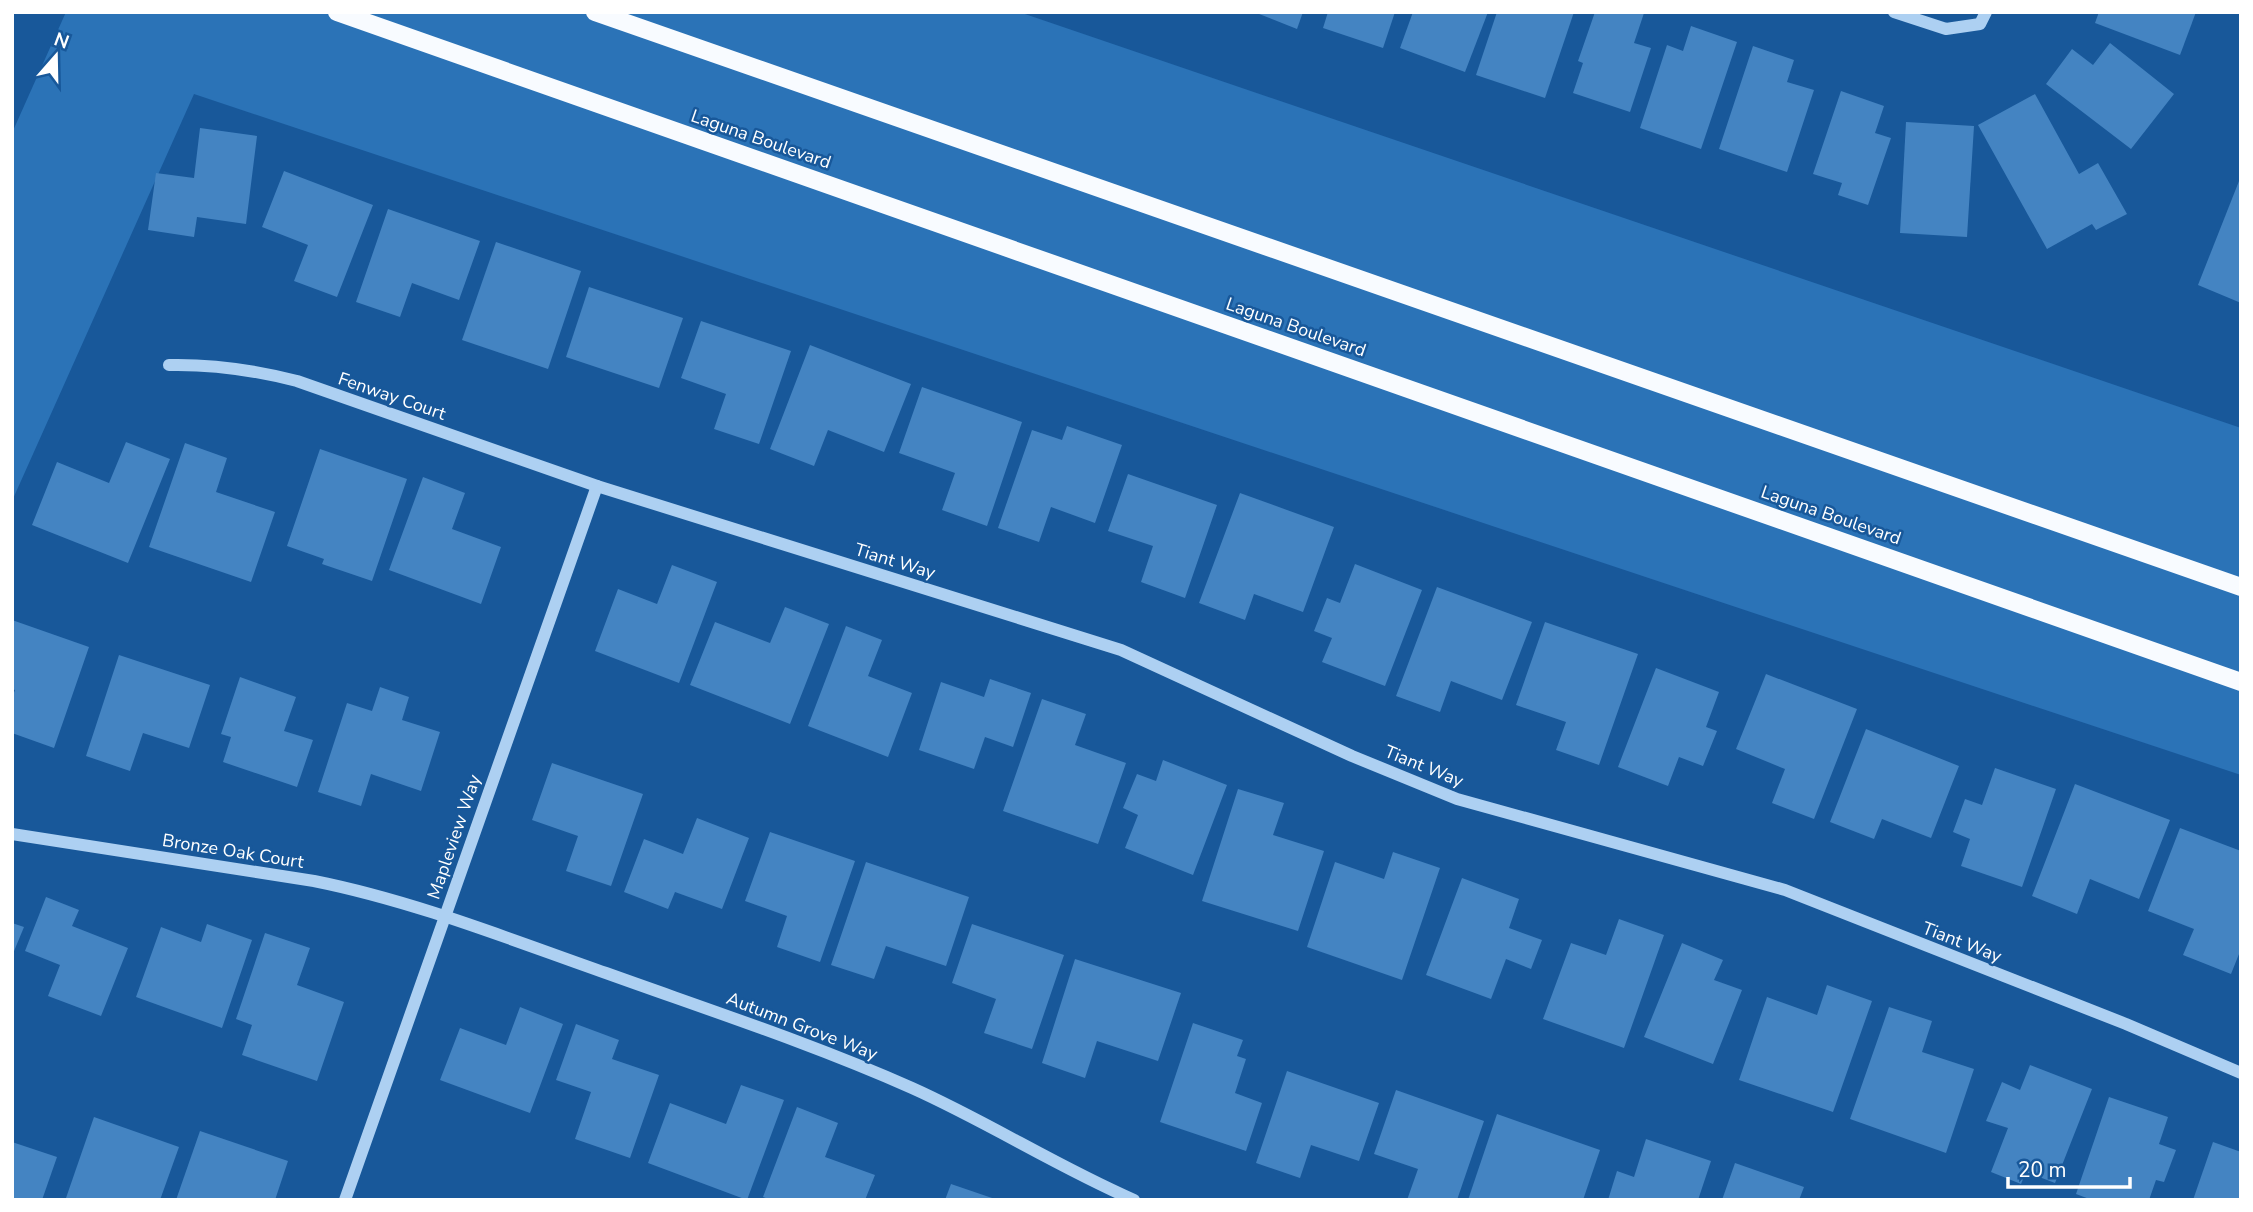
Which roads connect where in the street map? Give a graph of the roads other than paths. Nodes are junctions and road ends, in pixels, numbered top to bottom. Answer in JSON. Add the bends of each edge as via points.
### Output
{"nodes":[{"id":1,"x":337,"y":12,"type":"edge"},
{"id":2,"x":595,"y":12,"type":"edge"},
{"id":3,"x":1894,"y":12,"type":"edge"},
{"id":4,"x":1986,"y":12,"type":"edge"},
{"id":5,"x":169,"y":365,"type":"dead end"},
{"id":6,"x":597,"y":486,"type":"junction"},
{"id":7,"x":2241,"y":587,"type":"edge"},
{"id":8,"x":2241,"y":682,"type":"edge"},
{"id":9,"x":12,"y":834,"type":"edge"},
{"id":10,"x":445,"y":916,"type":"junction"},
{"id":11,"x":2241,"y":1073,"type":"edge"},
{"id":12,"x":345,"y":1200,"type":"edge"},
{"id":13,"x":1135,"y":1200,"type":"edge"}],
"edges":[{"from":1,"to":8,"type":"main road","name":"Laguna Boulevard"},
{"from":2,"to":7,"type":"main road"},
{"from":3,"to":4,"type":"street","via":[[1947,29],[1980,24]]},
{"from":5,"to":6,"type":"street","name":"Fenway Court","via":[[223,366],[297,381]]},
{"from":6,"to":10,"type":"street","name":"Mapleview Way"},
{"from":6,"to":11,"type":"street","name":"Tiant Way","via":[[1121,650],[1457,799],[1784,890]]},
{"from":9,"to":10,"type":"street","name":"Bronze Oak Court","via":[[314,881]]},
{"from":10,"to":12,"type":"street","name":"Mapleview Way"},
{"from":10,"to":13,"type":"street","name":"Autumn Grove Way","via":[[820,1049],[915,1089]]}]}
